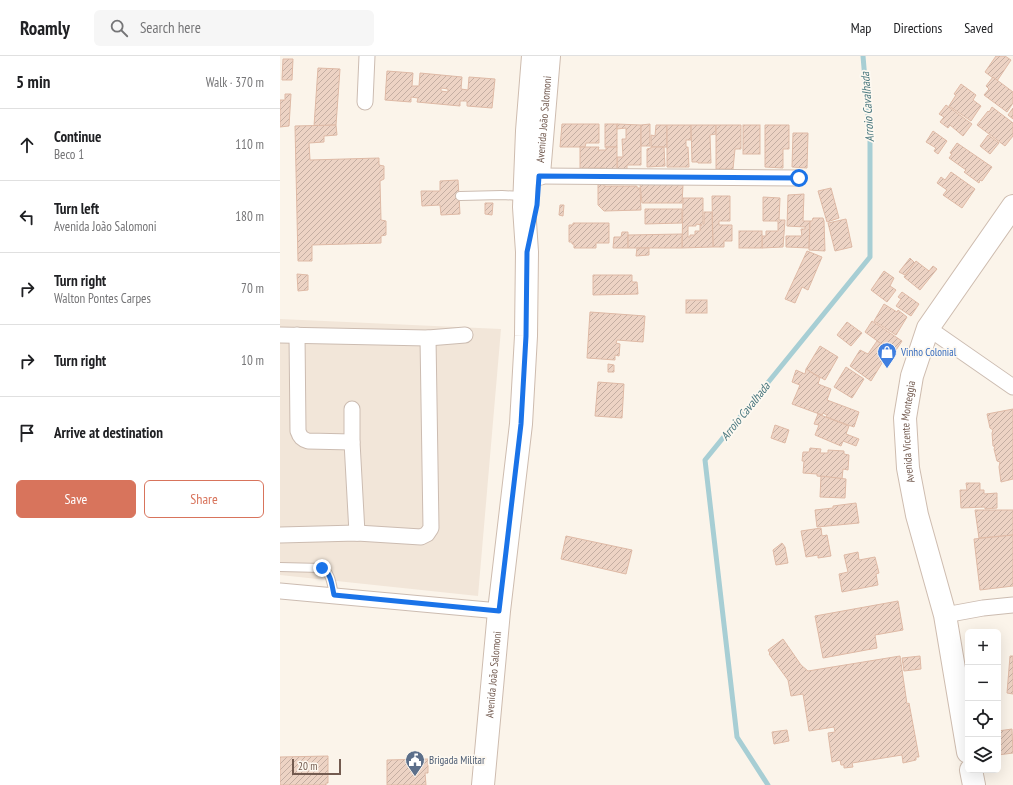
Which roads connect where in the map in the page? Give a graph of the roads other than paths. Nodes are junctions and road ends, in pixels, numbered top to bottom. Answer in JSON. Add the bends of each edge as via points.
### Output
{"nodes":[{"id":1,"x":367,"y":56,"type":"edge"},
{"id":2,"x":533,"y":56,"type":"edge"},
{"id":3,"x":549,"y":56,"type":"edge"},
{"id":4,"x":365,"y":102,"type":"dead end"},
{"id":5,"x":539,"y":176,"type":"junction"},
{"id":6,"x":799,"y":178,"type":"dead end"},
{"id":7,"x":460,"y":196,"type":"dead end"},
{"id":8,"x":524,"y":196,"type":"junction"},
{"id":9,"x":1013,"y":206,"type":"edge"},
{"id":10,"x":527,"y":252,"type":"junction"},
{"id":11,"x":928,"y":328,"type":"junction"},
{"id":12,"x":280,"y":335,"type":"edge"},
{"id":13,"x":297,"y":335,"type":"junction"},
{"id":14,"x":465,"y":335,"type":"dead end"},
{"id":15,"x":428,"y":338,"type":"junction"},
{"id":16,"x":1013,"y":387,"type":"edge"},
{"id":17,"x":352,"y":409,"type":"dead end"},
{"id":18,"x":352,"y":442,"type":"junction"},
{"id":19,"x":357,"y":533,"type":"junction"},
{"id":20,"x":280,"y":535,"type":"edge"},
{"id":21,"x":280,"y":568,"type":"edge"},
{"id":22,"x":280,"y":591,"type":"edge"},
{"id":23,"x":334,"y":595,"type":"junction"},
{"id":24,"x":1013,"y":605,"type":"edge"},
{"id":25,"x":499,"y":611,"type":"junction"},
{"id":26,"x":945,"y":615,"type":"junction"},
{"id":27,"x":965,"y":737,"type":"edge"},
{"id":28,"x":972,"y":773,"type":"edge"},
{"id":29,"x":483,"y":785,"type":"edge"},
{"id":30,"x":974,"y":785,"type":"edge"}],
"edges":[{"from":1,"to":4,"type":"street"},
{"from":2,"to":8,"type":"main road","name":"Avenida João Salomoni"},
{"from":3,"to":5,"type":"main road","name":"Avenida João Salomoni"},
{"from":5,"to":6,"type":"street"},
{"from":5,"to":10,"type":"main road","name":"Avenida João Salomoni","via":[[537,205]]},
{"from":7,"to":8,"type":"lane"},
{"from":8,"to":10,"type":"main road","name":"Avenida João Salomoni"},
{"from":9,"to":11,"type":"main road","name":"Avenida Vicente Monteggia"},
{"from":10,"to":25,"type":"main road","name":"Avenida João Salomoni","via":[[521,424]]},
{"from":11,"to":16,"type":"street"},
{"from":11,"to":26,"type":"main road","name":"Avenida Vicente Monteggia","via":[[912,376],[905,418],[908,468]]},
{"from":12,"to":13,"type":"street"},
{"from":13,"to":15,"type":"street"},
{"from":13,"to":18,"type":"street","via":[[300,436],[308,441]]},
{"from":14,"to":15,"type":"street"},
{"from":15,"to":19,"type":"street","via":[[431,528],[427,534],[421,536]]},
{"from":17,"to":18,"type":"street"},
{"from":18,"to":19,"type":"street"},
{"from":19,"to":20,"type":"street"},
{"from":21,"to":23,"type":"lane","via":[[326,570]]},
{"from":22,"to":23,"type":"street"},
{"from":23,"to":25,"type":"street"},
{"from":24,"to":26,"type":"street"},
{"from":25,"to":29,"type":"main road","name":"Avenida João Salomoni"},
{"from":26,"to":27,"type":"main road","name":"Avenida Vicente Monteggia"},
{"from":28,"to":30,"type":"main road"}]}
